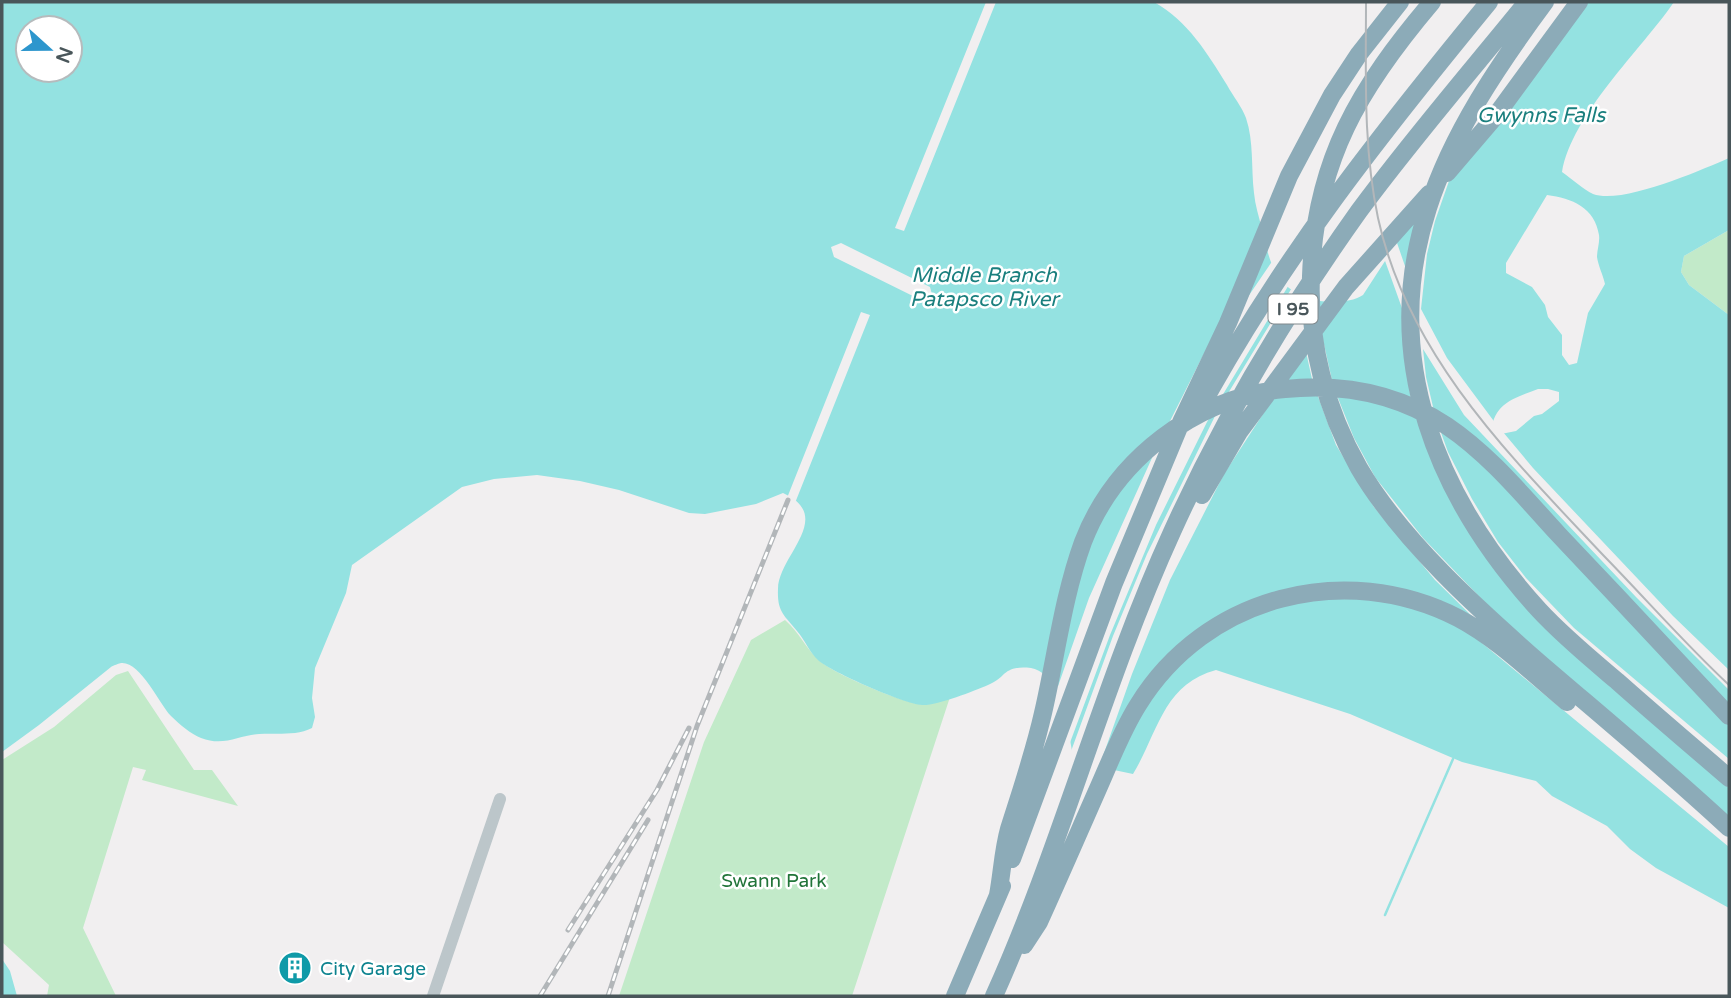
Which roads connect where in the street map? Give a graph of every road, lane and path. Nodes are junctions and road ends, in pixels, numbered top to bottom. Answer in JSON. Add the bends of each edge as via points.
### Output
{"nodes":[{"id":1,"x":1400,"y":2,"type":"edge"},
{"id":2,"x":1432,"y":2,"type":"edge"},
{"id":3,"x":1489,"y":2,"type":"edge"},
{"id":4,"x":1527,"y":2,"type":"edge"},
{"id":5,"x":1545,"y":2,"type":"edge"},
{"id":6,"x":1579,"y":2,"type":"edge"},
{"id":7,"x":1140,"y":521,"type":"junction"},
{"id":8,"x":1123,"y":655,"type":"junction"},
{"id":9,"x":1729,"y":716,"type":"edge"},
{"id":10,"x":1729,"y":778,"type":"edge"},
{"id":11,"x":500,"y":799,"type":"dead end"},
{"id":12,"x":1729,"y":830,"type":"edge"},
{"id":13,"x":998,"y":895,"type":"junction"},
{"id":14,"x":972,"y":957,"type":"junction"},
{"id":15,"x":997,"y":988,"type":"edge"},
{"id":16,"x":433,"y":996,"type":"edge"},
{"id":17,"x":944,"y":996,"type":"edge"},
{"id":18,"x":955,"y":996,"type":"edge"}],
"edges":[{"from":1,"to":7,"type":"highway","via":[[1332,95],[1289,176]]},
{"from":2,"to":12,"type":"highway","via":[[1363,93],[1333,156],[1317,209],[1311,266],[1312,328],[1336,420],[1371,486],[1452,582]]},
{"from":3,"to":7,"type":"highway","number":"I 95","via":[[1384,129],[1294,253],[1221,371]]},
{"from":4,"to":8,"type":"highway","number":"I 95","via":[[1368,199],[1274,340],[1188,499]]},
{"from":5,"to":10,"type":"highway","via":[[1472,113],[1429,205],[1410,297],[1417,391],[1430,436],[1453,486],[1515,582],[1576,646]]},
{"from":6,"to":8,"type":"highway","via":[[1494,118],[1346,287],[1252,414],[1205,490]]},
{"from":7,"to":13,"type":"highway","number":"I 95"},
{"from":8,"to":15,"type":"highway","number":"I 95","via":[[1042,879]]},
{"from":9,"to":13,"type":"highway","via":[[1493,464],[1446,425],[1392,399],[1345,388],[1300,387],[1243,396],[1199,414],[1159,439],[1116,484],[1091,525],[1075,567],[1038,736],[1008,832]]},
{"from":11,"to":16,"type":"street"},
{"from":12,"to":15,"type":"highway","via":[[1461,620],[1420,602],[1380,592],[1325,590],[1287,596],[1219,624],[1154,680],[1122,733],[1039,922]]},
{"from":13,"to":14,"type":"highway","number":"I 95"},
{"from":14,"to":17,"type":"highway"},
{"from":14,"to":18,"type":"highway","number":"I 95"}]}
